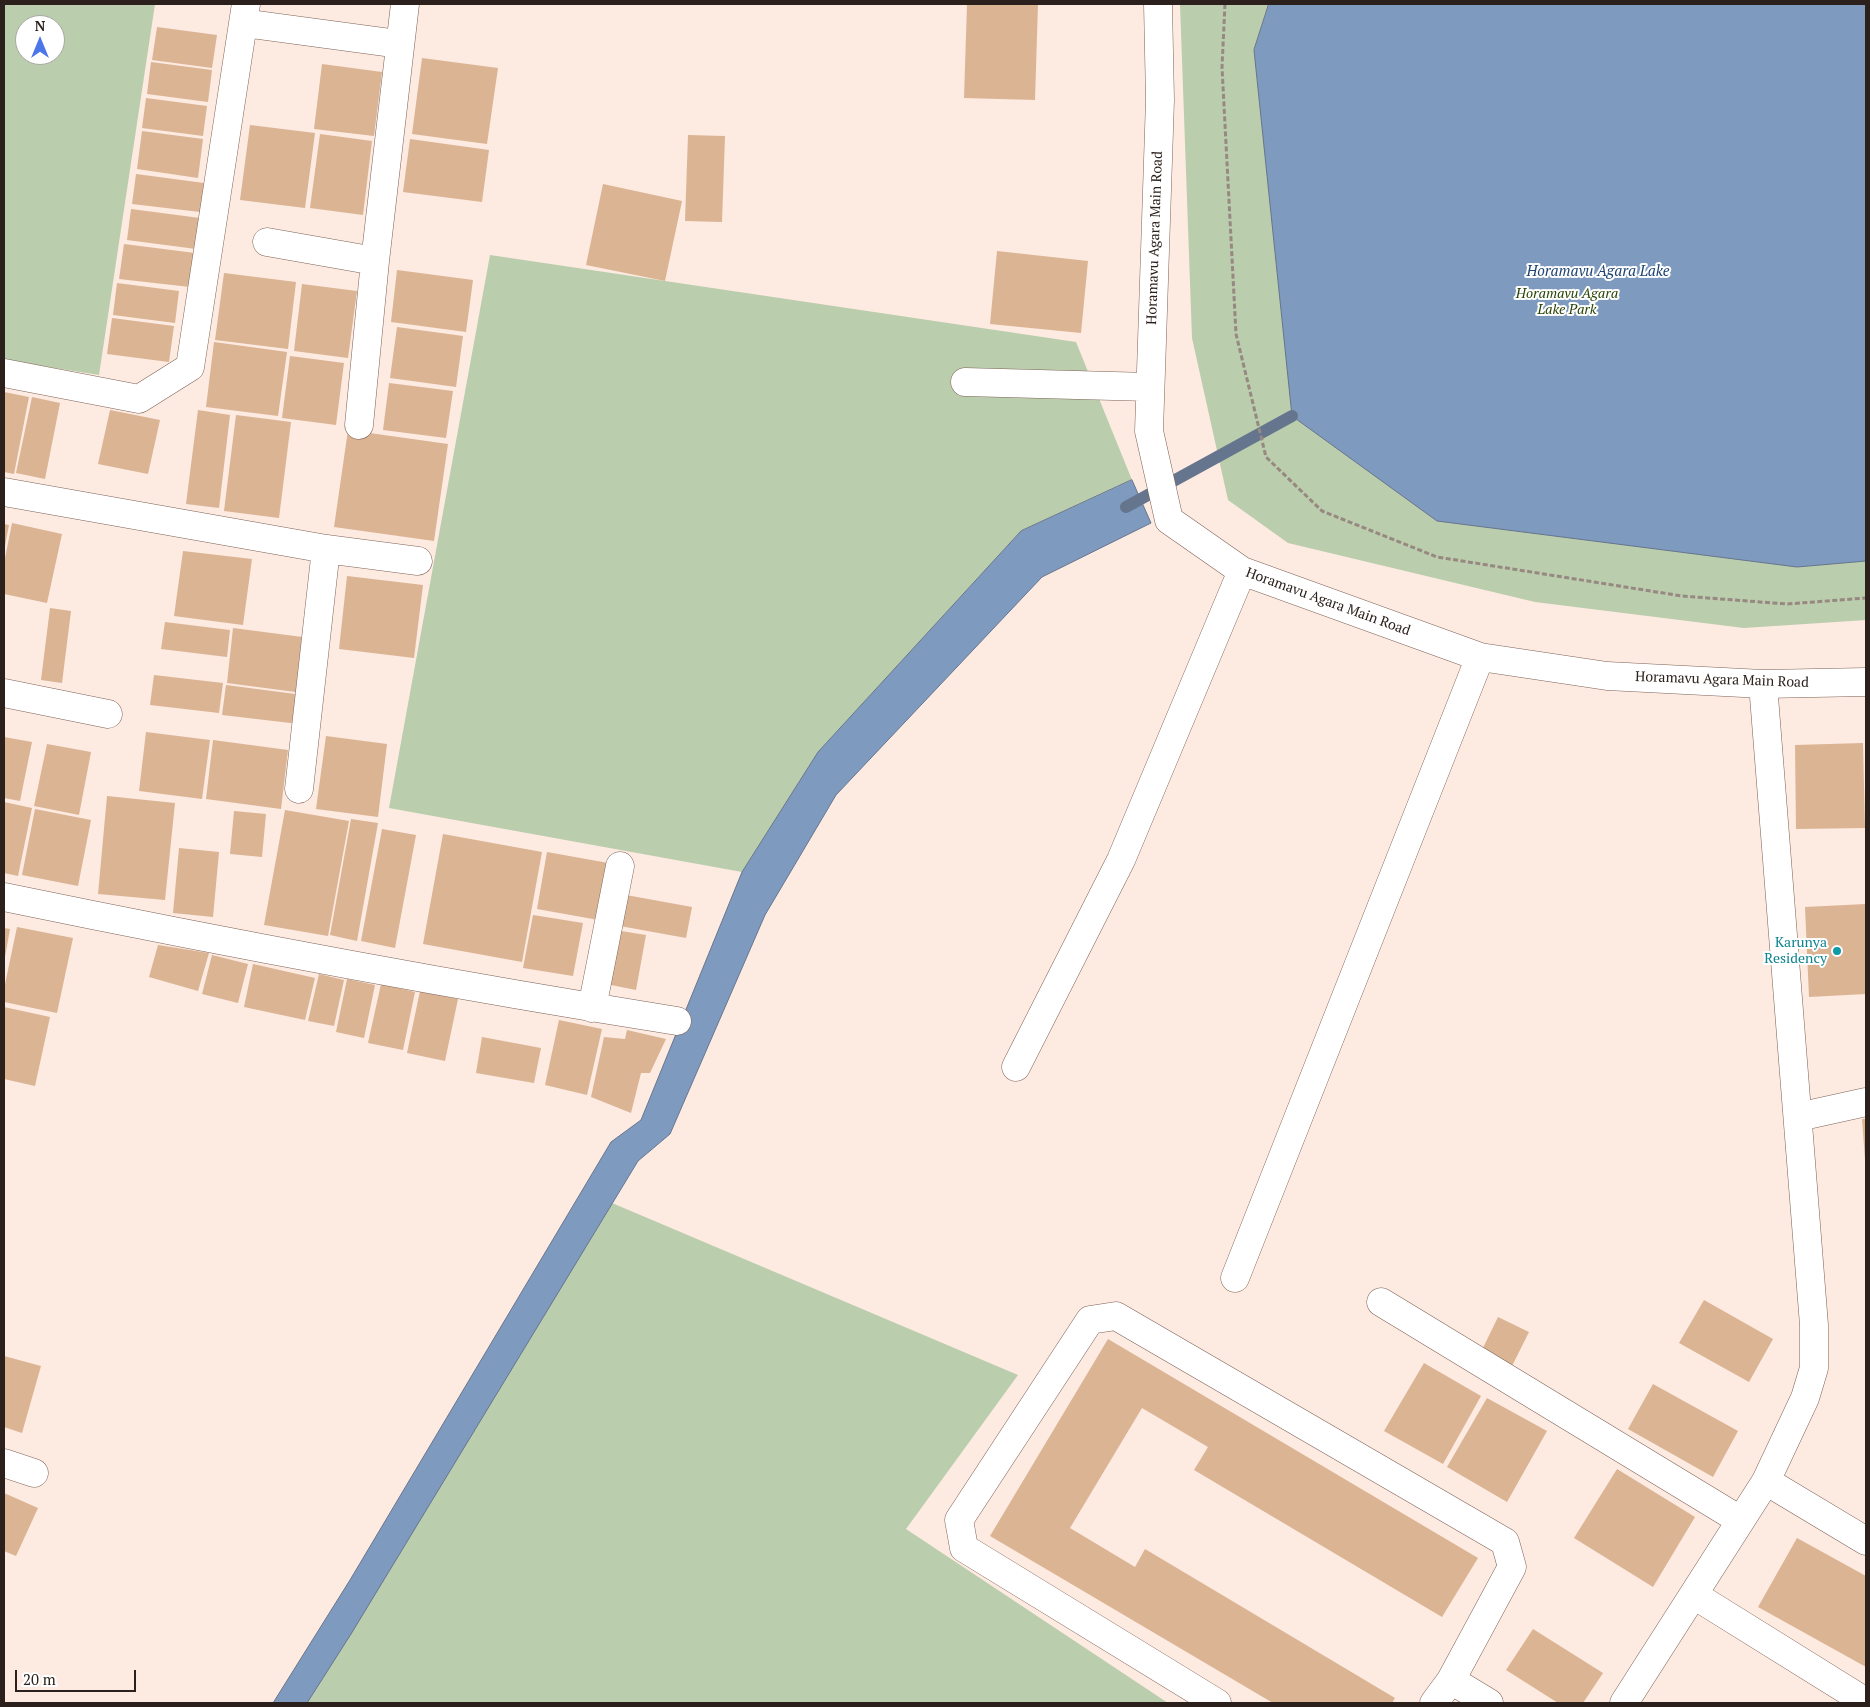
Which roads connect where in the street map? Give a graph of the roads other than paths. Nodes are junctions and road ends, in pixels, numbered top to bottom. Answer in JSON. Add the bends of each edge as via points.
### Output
{"nodes":[{"id":1,"x":405,"y":4,"type":"edge"},
{"id":2,"x":1158,"y":4,"type":"edge"},
{"id":3,"x":244,"y":13,"type":"edge"},
{"id":4,"x":399,"y":44,"type":"junction"},
{"id":5,"x":267,"y":242,"type":"dead end"},
{"id":6,"x":375,"y":261,"type":"junction"},
{"id":7,"x":4,"y":373,"type":"edge"},
{"id":8,"x":965,"y":382,"type":"dead end"},
{"id":9,"x":1150,"y":387,"type":"junction"},
{"id":10,"x":359,"y":425,"type":"dead end"},
{"id":11,"x":4,"y":492,"type":"edge"},
{"id":12,"x":326,"y":549,"type":"junction"},
{"id":13,"x":418,"y":562,"type":"dead end"},
{"id":14,"x":1242,"y":571,"type":"junction"},
{"id":15,"x":1480,"y":657,"type":"junction"},
{"id":16,"x":1866,"y":682,"type":"edge"},
{"id":17,"x":1763,"y":684,"type":"junction"},
{"id":18,"x":4,"y":693,"type":"edge"},
{"id":19,"x":108,"y":714,"type":"dead end"},
{"id":20,"x":300,"y":789,"type":"dead end"},
{"id":21,"x":620,"y":866,"type":"dead end"},
{"id":22,"x":4,"y":897,"type":"edge"},
{"id":23,"x":592,"y":1008,"type":"junction"},
{"id":24,"x":676,"y":1021,"type":"dead end"},
{"id":25,"x":1016,"y":1067,"type":"dead end"},
{"id":26,"x":1866,"y":1102,"type":"edge"},
{"id":27,"x":1798,"y":1117,"type":"junction"},
{"id":28,"x":1235,"y":1278,"type":"dead end"},
{"id":29,"x":1381,"y":1302,"type":"dead end"},
{"id":30,"x":4,"y":1463,"type":"edge"},
{"id":31,"x":34,"y":1473,"type":"dead end"},
{"id":32,"x":1766,"y":1481,"type":"junction"},
{"id":33,"x":1740,"y":1520,"type":"junction"},
{"id":34,"x":1866,"y":1541,"type":"edge"},
{"id":35,"x":1694,"y":1595,"type":"junction"},
{"id":36,"x":1451,"y":1680,"type":"junction"},
{"id":37,"x":1866,"y":1702,"type":"edge"},
{"id":38,"x":1217,"y":1703,"type":"edge"},
{"id":39,"x":1434,"y":1703,"type":"edge"},
{"id":40,"x":1490,"y":1703,"type":"edge"},
{"id":41,"x":1624,"y":1703,"type":"edge"}],
"edges":[{"from":1,"to":4,"type":"street"},
{"from":2,"to":9,"type":"street","name":"Horamavu Agara Main Road","via":[[1160,100]]},
{"from":3,"to":4,"type":"street"},
{"from":3,"to":7,"type":"street","via":[[190,367],[138,399]]},
{"from":4,"to":6,"type":"street"},
{"from":5,"to":6,"type":"street"},
{"from":6,"to":10,"type":"street"},
{"from":8,"to":9,"type":"street"},
{"from":9,"to":14,"type":"street","name":"Horamavu Agara Main Road","via":[[1149,432],[1169,520]]},
{"from":11,"to":12,"type":"street"},
{"from":12,"to":13,"type":"street"},
{"from":12,"to":20,"type":"street"},
{"from":14,"to":15,"type":"street","name":"Horamavu Agara Main Road"},
{"from":14,"to":25,"type":"street","via":[[1121,860]]},
{"from":15,"to":17,"type":"street","name":"Horamavu Agara Main Road","via":[[1608,676]]},
{"from":15,"to":28,"type":"street"},
{"from":16,"to":17,"type":"street","name":"Horamavu Agara Main Road"},
{"from":17,"to":27,"type":"street"},
{"from":18,"to":19,"type":"street"},
{"from":21,"to":23,"type":"street"},
{"from":22,"to":23,"type":"street","via":[[198,937]]},
{"from":23,"to":24,"type":"street"},
{"from":26,"to":27,"type":"street"},
{"from":27,"to":32,"type":"street","via":[[1814,1325],[1814,1368],[1805,1398]]},
{"from":29,"to":33,"type":"street"},
{"from":30,"to":31,"type":"street"},
{"from":32,"to":33,"type":"street"},
{"from":32,"to":34,"type":"street"},
{"from":33,"to":35,"type":"street"},
{"from":35,"to":37,"type":"street"},
{"from":35,"to":41,"type":"street"},
{"from":36,"to":38,"type":"street","via":[[1512,1567],[1505,1542],[1116,1316],[1090,1320],[959,1520],[964,1548]]},
{"from":36,"to":39,"type":"street"},
{"from":36,"to":40,"type":"street"}]}
